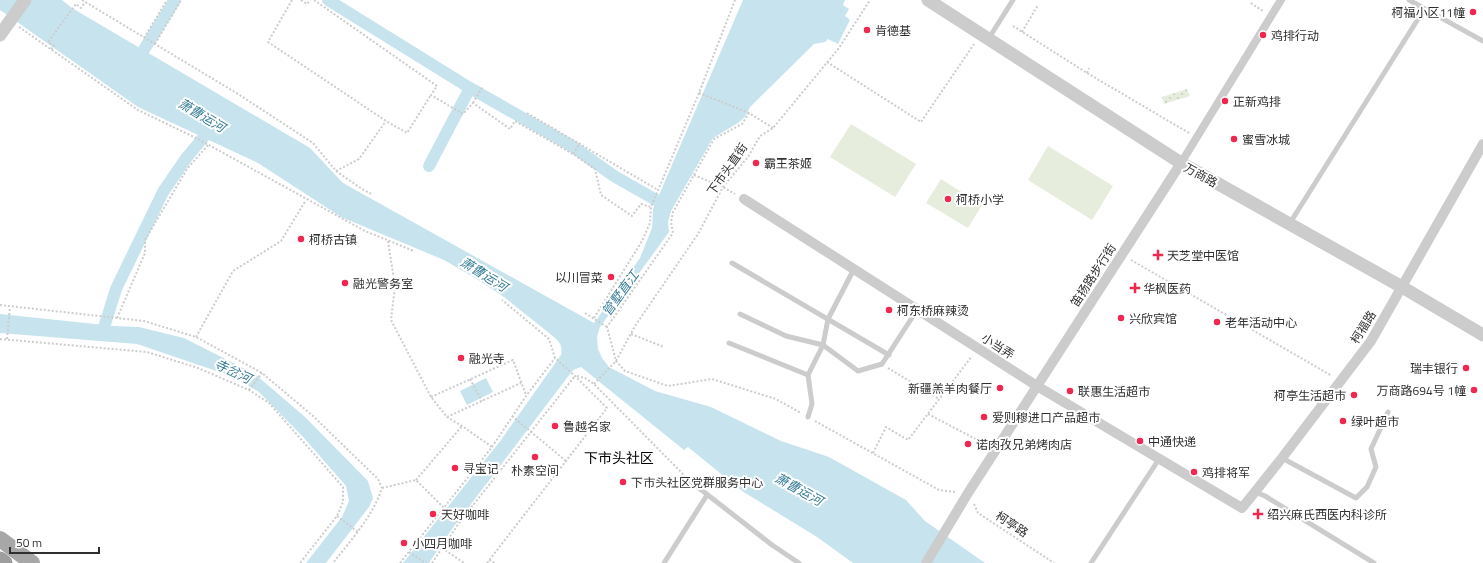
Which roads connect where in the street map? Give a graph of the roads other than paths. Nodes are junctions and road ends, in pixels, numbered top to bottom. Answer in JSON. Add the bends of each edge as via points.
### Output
{"nodes":[{"id":1,"x":25,"y":0,"type":"edge"},
{"id":2,"x":928,"y":0,"type":"edge"},
{"id":3,"x":1013,"y":0,"type":"edge"},
{"id":4,"x":1281,"y":0,"type":"edge"},
{"id":5,"x":1409,"y":0,"type":"edge"},
{"id":6,"x":1418,"y":19,"type":"dead end"},
{"id":7,"x":0,"y":35,"type":"edge"},
{"id":8,"x":984,"y":36,"type":"junction"},
{"id":9,"x":1483,"y":42,"type":"edge"},
{"id":10,"x":1483,"y":144,"type":"edge"},
{"id":11,"x":1181,"y":163,"type":"junction"},
{"id":12,"x":744,"y":200,"type":"road end"},
{"id":13,"x":1290,"y":224,"type":"junction"},
{"id":14,"x":732,"y":263,"type":"dead end"},
{"id":15,"x":854,"y":270,"type":"junction"},
{"id":16,"x":1402,"y":287,"type":"junction"},
{"id":17,"x":917,"y":310,"type":"junction"},
{"id":18,"x":740,"y":314,"type":"dead end"},
{"id":19,"x":828,"y":319,"type":"junction"},
{"id":20,"x":1483,"y":335,"type":"edge"},
{"id":21,"x":730,"y":343,"type":"dead end"},
{"id":22,"x":823,"y":345,"type":"junction"},
{"id":23,"x":888,"y":355,"type":"junction"},
{"id":24,"x":808,"y":375,"type":"junction"},
{"id":25,"x":1036,"y":386,"type":"junction"},
{"id":26,"x":1388,"y":412,"type":"dead end"},
{"id":27,"x":808,"y":417,"type":"road end"},
{"id":28,"x":1282,"y":458,"type":"junction"},
{"id":29,"x":1159,"y":459,"type":"junction"},
{"id":30,"x":690,"y":481,"type":"road end"},
{"id":31,"x":1255,"y":492,"type":"junction"},
{"id":32,"x":707,"y":495,"type":"junction"},
{"id":33,"x":1242,"y":508,"type":"joint"},
{"id":34,"x":0,"y":539,"type":"edge"},
{"id":35,"x":0,"y":560,"type":"edge"},
{"id":36,"x":4,"y":563,"type":"edge"},
{"id":37,"x":32,"y":563,"type":"edge"},
{"id":38,"x":664,"y":563,"type":"edge"},
{"id":39,"x":799,"y":563,"type":"edge"},
{"id":40,"x":926,"y":563,"type":"edge"},
{"id":41,"x":1091,"y":563,"type":"edge"},
{"id":42,"x":1374,"y":563,"type":"edge"}],
"edges":[{"from":1,"to":7,"type":"street","bridge":true},
{"from":2,"to":8,"type":"street","name":"万商路"},
{"from":3,"to":8,"type":"lane"},
{"from":4,"to":11,"type":"street","name":"笛扬路步行街"},
{"from":5,"to":9,"type":"lane"},
{"from":6,"to":13,"type":"lane"},
{"from":8,"to":11,"type":"street","name":"万商路"},
{"from":10,"to":16,"type":"street","name":"柯福路"},
{"from":11,"to":13,"type":"street","name":"万商路"},
{"from":11,"to":25,"type":"street","name":"笛扬路步行街"},
{"from":12,"to":15,"type":"street","name":"小当弄"},
{"from":13,"to":16,"type":"street","name":"万商路"},
{"from":14,"to":19,"type":"lane"},
{"from":15,"to":17,"type":"street","name":"小当弄"},
{"from":15,"to":19,"type":"lane"},
{"from":16,"to":20,"type":"street","name":"万商路"},
{"from":16,"to":28,"type":"street","name":"柯福路","via":[[1371,341]]},
{"from":17,"to":23,"type":"lane"},
{"from":17,"to":25,"type":"street","name":"小当弄"},
{"from":18,"to":22,"type":"lane","via":[[786,336]]},
{"from":19,"to":22,"type":"lane"},
{"from":19,"to":23,"type":"lane"},
{"from":21,"to":24,"type":"lane"},
{"from":22,"to":23,"type":"lane","via":[[858,371],[882,364]]},
{"from":22,"to":24,"type":"lane"},
{"from":24,"to":27,"type":"lane","via":[[812,404]]},
{"from":25,"to":29,"type":"street","name":"小当弄"},
{"from":25,"to":40,"type":"street","name":"笛扬路步行街"},
{"from":26,"to":28,"type":"lane","via":[[1371,448],[1376,467],[1367,487],[1356,498]]},
{"from":28,"to":31,"type":"street","name":"柯福路"},
{"from":29,"to":33,"type":"street","name":"小当弄"},
{"from":29,"to":41,"type":"lane"},
{"from":30,"to":32,"type":"lane"},
{"from":31,"to":33,"type":"street","name":"柯福路"},
{"from":31,"to":42,"type":"lane"},
{"from":32,"to":38,"type":"lane"},
{"from":32,"to":39,"type":"lane"},
{"from":34,"to":37,"type":"main road"},
{"from":35,"to":36,"type":"highway"}]}
